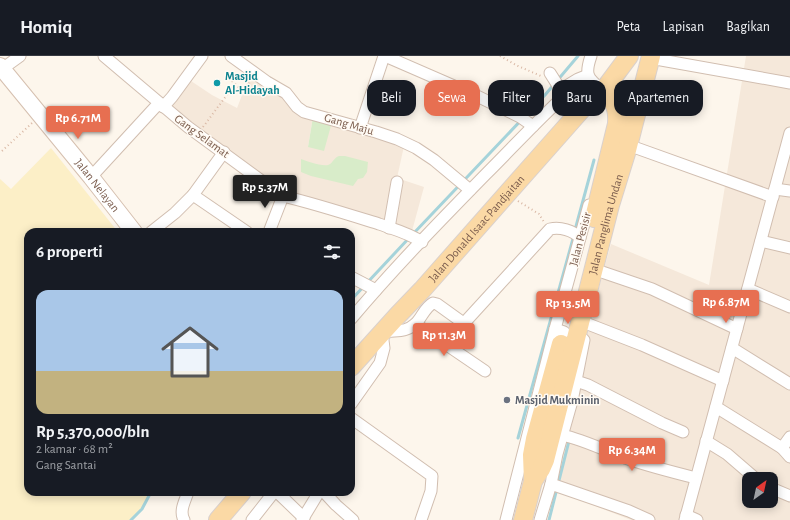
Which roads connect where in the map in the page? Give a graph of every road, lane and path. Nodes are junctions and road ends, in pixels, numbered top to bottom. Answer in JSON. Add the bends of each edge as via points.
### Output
{"nodes":[{"id":1,"x":20,"y":56,"type":"edge"},
{"id":2,"x":104,"y":56,"type":"edge"},
{"id":3,"x":202,"y":56,"type":"edge"},
{"id":4,"x":231,"y":56,"type":"edge"},
{"id":5,"x":385,"y":56,"type":"edge"},
{"id":6,"x":500,"y":56,"type":"edge"},
{"id":7,"x":591,"y":56,"type":"edge"},
{"id":8,"x":629,"y":56,"type":"edge"},
{"id":9,"x":650,"y":57,"type":"edge"},
{"id":10,"x":408,"y":61,"type":"edge"},
{"id":11,"x":1,"y":67,"type":"edge"},
{"id":12,"x":588,"y":75,"type":"junction"},
{"id":13,"x":574,"y":80,"type":"edge"},
{"id":14,"x":590,"y":80,"type":"edge"},
{"id":15,"x":232,"y":81,"type":"dead end"},
{"id":16,"x":552,"y":81,"type":"edge"},
{"id":17,"x":790,"y":83,"type":"edge"},
{"id":18,"x":235,"y":84,"type":"junction"},
{"id":19,"x":606,"y":87,"type":"edge"},
{"id":20,"x":552,"y":90,"type":"edge"},
{"id":21,"x":245,"y":93,"type":"dead end"},
{"id":22,"x":606,"y":94,"type":"edge"},
{"id":23,"x":161,"y":105,"type":"junction"},
{"id":24,"x":41,"y":116,"type":"junction"},
{"id":25,"x":576,"y":116,"type":"edge"},
{"id":26,"x":527,"y":121,"type":"junction"},
{"id":27,"x":617,"y":124,"type":"junction"},
{"id":28,"x":360,"y":128,"type":"junction"},
{"id":29,"x":790,"y":133,"type":"edge"},
{"id":30,"x":198,"y":134,"type":"junction"},
{"id":31,"x":2,"y":151,"type":"dead end"},
{"id":32,"x":224,"y":152,"type":"junction"},
{"id":33,"x":627,"y":153,"type":"junction"},
{"id":34,"x":91,"y":177,"type":"junction"},
{"id":35,"x":397,"y":182,"type":"dead end"},
{"id":36,"x":464,"y":184,"type":"junction"},
{"id":37,"x":790,"y":191,"type":"edge"},
{"id":38,"x":774,"y":192,"type":"junction"},
{"id":39,"x":507,"y":194,"type":"junction"},
{"id":40,"x":193,"y":196,"type":"junction"},
{"id":41,"x":284,"y":196,"type":"junction"},
{"id":42,"x":604,"y":204,"type":"junction"},
{"id":43,"x":131,"y":228,"type":"edge"},
{"id":44,"x":156,"y":228,"type":"edge"},
{"id":45,"x":241,"y":228,"type":"edge"},
{"id":46,"x":271,"y":228,"type":"edge"},
{"id":47,"x":389,"y":228,"type":"junction"},
{"id":48,"x":550,"y":229,"type":"junction"},
{"id":49,"x":574,"y":234,"type":"junction"},
{"id":50,"x":419,"y":240,"type":"junction"},
{"id":51,"x":761,"y":241,"type":"junction"},
{"id":52,"x":790,"y":248,"type":"edge"},
{"id":53,"x":605,"y":273,"type":"junction"},
{"id":54,"x":355,"y":279,"type":"edge"},
{"id":55,"x":373,"y":288,"type":"junction"},
{"id":56,"x":748,"y":289,"type":"junction"},
{"id":57,"x":422,"y":290,"type":"junction"},
{"id":58,"x":591,"y":295,"type":"junction"},
{"id":59,"x":790,"y":307,"type":"edge"},
{"id":60,"x":355,"y":313,"type":"edge"},
{"id":61,"x":416,"y":324,"type":"junction"},
{"id":62,"x":593,"y":326,"type":"junction"},
{"id":63,"x":737,"y":329,"type":"junction"},
{"id":64,"x":559,"y":331,"type":"junction"},
{"id":65,"x":382,"y":333,"type":"junction"},
{"id":66,"x":732,"y":348,"type":"junction"},
{"id":67,"x":554,"y":354,"type":"junction"},
{"id":68,"x":355,"y":363,"type":"edge"},
{"id":69,"x":485,"y":371,"type":"dead end"},
{"id":70,"x":723,"y":381,"type":"junction"},
{"id":71,"x":581,"y":383,"type":"junction"},
{"id":72,"x":790,"y":384,"type":"edge"},
{"id":73,"x":355,"y":398,"type":"edge"},
{"id":74,"x":716,"y":407,"type":"junction"},
{"id":75,"x":355,"y":421,"type":"edge"},
{"id":76,"x":683,"y":432,"type":"dead end"},
{"id":77,"x":570,"y":436,"type":"junction"},
{"id":78,"x":790,"y":437,"type":"edge"},
{"id":79,"x":706,"y":441,"type":"junction"},
{"id":80,"x":782,"y":448,"type":"junction"},
{"id":81,"x":790,"y":457,"type":"edge"},
{"id":82,"x":748,"y":472,"type":"edge"},
{"id":83,"x":696,"y":478,"type":"junction"},
{"id":84,"x":533,"y":481,"type":"junction"},
{"id":85,"x":553,"y":485,"type":"junction"},
{"id":86,"x":778,"y":491,"type":"edge"},
{"id":87,"x":187,"y":496,"type":"edge"},
{"id":88,"x":239,"y":496,"type":"edge"},
{"id":89,"x":272,"y":496,"type":"edge"},
{"id":90,"x":279,"y":496,"type":"edge"},
{"id":91,"x":317,"y":496,"type":"edge"},
{"id":92,"x":327,"y":496,"type":"edge"},
{"id":93,"x":790,"y":496,"type":"edge"},
{"id":94,"x":686,"y":518,"type":"edge"},
{"id":95,"x":219,"y":519,"type":"edge"},
{"id":96,"x":303,"y":519,"type":"edge"},
{"id":97,"x":184,"y":520,"type":"edge"},
{"id":98,"x":252,"y":520,"type":"edge"},
{"id":99,"x":352,"y":520,"type":"edge"},
{"id":100,"x":422,"y":520,"type":"edge"},
{"id":101,"x":506,"y":520,"type":"edge"},
{"id":102,"x":523,"y":520,"type":"edge"},
{"id":103,"x":540,"y":520,"type":"edge"},
{"id":104,"x":649,"y":520,"type":"edge"},
{"id":105,"x":697,"y":520,"type":"edge"}],
"edges":[{"from":1,"to":11,"type":"street"},
{"from":2,"to":23,"type":"street","name":"Gang Selamat"},
{"from":3,"to":23,"type":"street","via":[[172,97]]},
{"from":4,"to":28,"type":"street","name":"Gang Maju","via":[[286,93],[304,112]]},
{"from":5,"to":10,"type":"street"},
{"from":5,"to":28,"type":"street"},
{"from":6,"to":16,"type":"path"},
{"from":7,"to":12,"type":"street"},
{"from":8,"to":19,"type":"main road","name":"Jalan Donald Isaac Pandjaitan"},
{"from":9,"to":17,"type":"street"},
{"from":9,"to":33,"type":"main road","name":"Jalan Panglima Undan"},
{"from":10,"to":26,"type":"street"},
{"from":11,"to":24,"type":"main road","name":"Jalan Nelayan"},
{"from":12,"to":13,"type":"street"},
{"from":12,"to":14,"type":"street"},
{"from":15,"to":18,"type":"path"},
{"from":18,"to":21,"type":"path"},
{"from":18,"to":30,"type":"path"},
{"from":20,"to":26,"type":"street"},
{"from":22,"to":27,"type":"main road","name":"Jalan Panglima Undan","via":[[616,105]]},
{"from":23,"to":30,"type":"street","name":"Gang Selamat"},
{"from":23,"to":34,"type":"street"},
{"from":24,"to":31,"type":"path"},
{"from":24,"to":34,"type":"main road","name":"Jalan Nelayan"},
{"from":25,"to":39,"type":"main road","name":"Jalan Donald Isaac Pandjaitan"},
{"from":26,"to":36,"type":"street"},
{"from":27,"to":42,"type":"main road","name":"Jalan Panglima Undan"},
{"from":27,"to":49,"type":"street","name":"Jalan Pesisir","via":[[608,136]]},
{"from":28,"to":36,"type":"street","name":"Gang Maju","via":[[397,139],[416,148]]},
{"from":29,"to":38,"type":"street"},
{"from":30,"to":32,"type":"street","name":"Gang Selamat"},
{"from":32,"to":40,"type":"street"},
{"from":32,"to":41,"type":"street","name":"Gang Selamat"},
{"from":33,"to":38,"type":"street"},
{"from":33,"to":42,"type":"main road","name":"Jalan Panglima Undan"},
{"from":33,"to":53,"type":"street"},
{"from":34,"to":43,"type":"main road","name":"Jalan Nelayan"},
{"from":35,"to":47,"type":"street"},
{"from":36,"to":50,"type":"street","via":[[442,218]]},
{"from":37,"to":38,"type":"street"},
{"from":38,"to":51,"type":"street"},
{"from":39,"to":48,"type":"path","via":[[538,214]]},
{"from":39,"to":57,"type":"main road","name":"Jalan Donald Isaac Pandjaitan"},
{"from":40,"to":44,"type":"street"},
{"from":40,"to":45,"type":"street"},
{"from":41,"to":46,"type":"street"},
{"from":41,"to":47,"type":"street","name":"Gang Selamat"},
{"from":42,"to":58,"type":"main road","name":"Jalan Panglima Undan"},
{"from":42,"to":64,"type":"main road","name":"Jalan Panglima Undan"},
{"from":47,"to":50,"type":"street","name":"Gang Selamat"},
{"from":48,"to":49,"type":"street","via":[[556,228]]},
{"from":48,"to":61,"type":"street","via":[[466,320],[462,322],[433,303]]},
{"from":49,"to":64,"type":"street","name":"Jalan Pesisir"},
{"from":50,"to":55,"type":"street"},
{"from":51,"to":52,"type":"street"},
{"from":51,"to":56,"type":"street"},
{"from":53,"to":58,"type":"street"},
{"from":53,"to":63,"type":"street","via":[[652,289]]},
{"from":54,"to":55,"type":"street"},
{"from":55,"to":60,"type":"street"},
{"from":56,"to":59,"type":"street"},
{"from":56,"to":63,"type":"street"},
{"from":57,"to":61,"type":"street","via":[[415,312]]},
{"from":57,"to":65,"type":"main road","name":"Jalan Donald Isaac Pandjaitan"},
{"from":58,"to":62,"type":"street"},
{"from":58,"to":84,"type":"main road","name":"Jalan Panglima Undan","via":[[545,460]]},
{"from":61,"to":65,"type":"street","via":[[402,331]]},
{"from":61,"to":69,"type":"street"},
{"from":62,"to":70,"type":"street"},
{"from":62,"to":71,"type":"street"},
{"from":63,"to":66,"type":"street"},
{"from":64,"to":67,"type":"main road","name":"Jalan Panglima Undan"},
{"from":65,"to":68,"type":"main road","name":"Jalan Donald Isaac Pandjaitan"},
{"from":65,"to":73,"type":"street","via":[[384,348],[380,362]]},
{"from":66,"to":70,"type":"street"},
{"from":66,"to":72,"type":"street"},
{"from":67,"to":84,"type":"main road","name":"Jalan Panglima Undan","via":[[532,455]]},
{"from":67,"to":101,"type":"street"},
{"from":70,"to":74,"type":"street"},
{"from":71,"to":76,"type":"street"},
{"from":71,"to":77,"type":"street"},
{"from":74,"to":79,"type":"street"},
{"from":74,"to":80,"type":"street"},
{"from":75,"to":100,"type":"street","via":[[432,476],[431,491]]},
{"from":77,"to":83,"type":"street","via":[[626,458]]},
{"from":77,"to":85,"type":"street"},
{"from":78,"to":80,"type":"street"},
{"from":79,"to":82,"type":"street","via":[[727,454]]},
{"from":79,"to":83,"type":"street"},
{"from":80,"to":81,"type":"street"},
{"from":83,"to":94,"type":"street"},
{"from":84,"to":102,"type":"main road","name":"Jalan Panglima Undan"},
{"from":85,"to":103,"type":"street"},
{"from":85,"to":104,"type":"street"},
{"from":86,"to":93,"type":"street"},
{"from":87,"to":97,"type":"street","via":[[182,510]]},
{"from":88,"to":95,"type":"main road"},
{"from":89,"to":98,"type":"street"},
{"from":90,"to":96,"type":"street"},
{"from":91,"to":96,"type":"street"},
{"from":92,"to":99,"type":"street"},
{"from":94,"to":105,"type":"street"}]}
